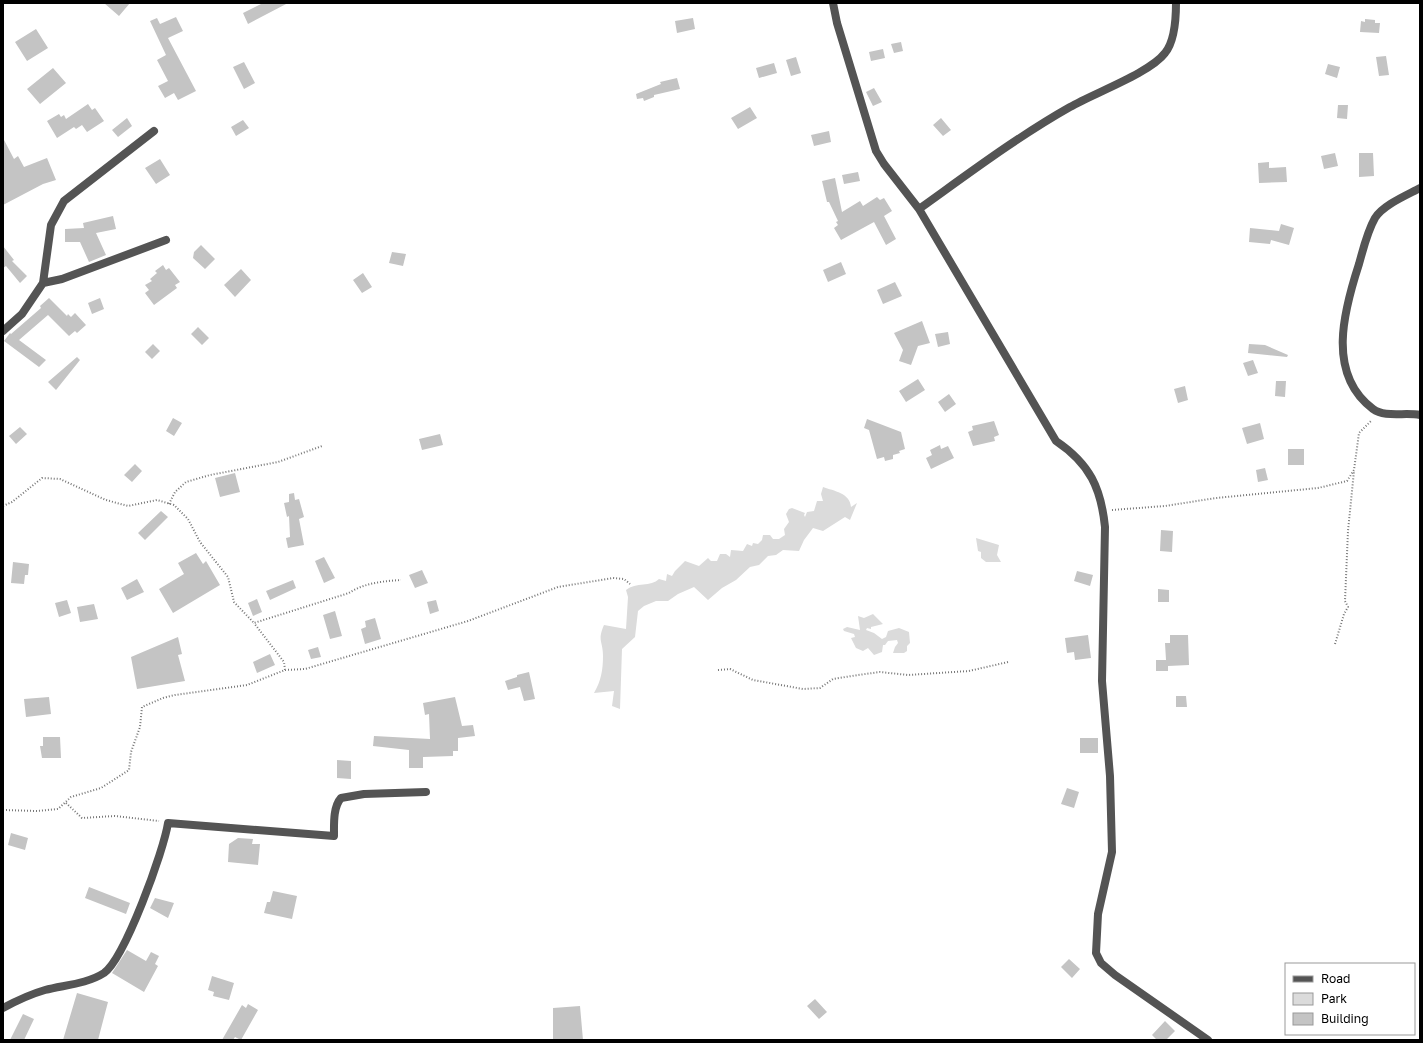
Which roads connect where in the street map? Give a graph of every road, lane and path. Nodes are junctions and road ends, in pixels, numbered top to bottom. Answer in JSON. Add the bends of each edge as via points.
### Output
{"nodes":[{"id":1,"x":833,"y":3,"type":"edge"},
{"id":2,"x":1176,"y":3,"type":"edge"},
{"id":3,"x":154,"y":131,"type":"dead end"},
{"id":4,"x":1420,"y":188,"type":"edge"},
{"id":5,"x":918,"y":209,"type":"junction"},
{"id":6,"x":166,"y":240,"type":"dead end"},
{"id":7,"x":43,"y":283,"type":"junction"},
{"id":8,"x":3,"y":331,"type":"edge"},
{"id":9,"x":1386,"y":414,"type":"junction"},
{"id":10,"x":1420,"y":416,"type":"edge"},
{"id":11,"x":322,"y":446,"type":"dead end"},
{"id":12,"x":1354,"y":470,"type":"junction"},
{"id":13,"x":169,"y":504,"type":"junction"},
{"id":14,"x":3,"y":506,"type":"edge"},
{"id":15,"x":1103,"y":511,"type":"junction"},
{"id":16,"x":402,"y":580,"type":"dead end"},
{"id":17,"x":630,"y":584,"type":"dead end"},
{"id":18,"x":254,"y":623,"type":"junction"},
{"id":19,"x":1335,"y":644,"type":"dead end"},
{"id":20,"x":1008,"y":662,"type":"dead end"},
{"id":21,"x":285,"y":670,"type":"junction"},
{"id":22,"x":718,"y":670,"type":"dead end"},
{"id":23,"x":426,"y":792,"type":"dead end"},
{"id":24,"x":65,"y":802,"type":"junction"},
{"id":25,"x":3,"y":810,"type":"edge"},
{"id":26,"x":168,"y":823,"type":"junction"},
{"id":27,"x":3,"y":1008,"type":"edge"},
{"id":28,"x":1208,"y":1040,"type":"edge"}],
"edges":[{"from":1,"to":5,"type":"street","via":[[876,151]]},
{"from":2,"to":5,"type":"street","via":[[1169,45],[1158,60],[1070,107]]},
{"from":3,"to":7,"type":"street","via":[[64,201],[51,225]]},
{"from":4,"to":9,"type":"street","via":[[1391,204],[1375,218],[1350,291],[1344,321],[1346,374],[1361,397],[1373,409]]},
{"from":5,"to":15,"type":"street","via":[[1056,441],[1072,451],[1091,474]]},
{"from":6,"to":7,"type":"street","via":[[68,277]]},
{"from":7,"to":8,"type":"street","via":[[22,314]]},
{"from":9,"to":10,"type":"street","via":[[1410,413]]},
{"from":9,"to":12,"type":"path","via":[[1370,421],[1359,433]]},
{"from":11,"to":13,"type":"path","via":[[278,462],[186,482],[175,492]]},
{"from":12,"to":15,"type":"path","via":[[1347,481],[1331,486]]},
{"from":12,"to":19,"type":"path","via":[[1347,551],[1345,601],[1348,607]]},
{"from":13,"to":14,"type":"path","via":[[157,500],[128,506],[106,500],[60,479],[42,478]]},
{"from":13,"to":18,"type":"path","via":[[174,505],[188,519],[200,542],[228,577],[234,602]]},
{"from":15,"to":28,"type":"street","via":[[1105,578],[1102,681],[1110,776],[1112,852],[1098,914],[1096,953],[1101,963],[1115,975]]},
{"from":16,"to":18,"type":"path","via":[[387,580],[357,588]]},
{"from":17,"to":21,"type":"path","via":[[624,579],[613,578],[558,587],[468,621],[401,642],[305,669]]},
{"from":18,"to":21,"type":"path","via":[[284,662]]},
{"from":20,"to":22,"type":"path","via":[[969,671],[908,674],[880,672],[833,679],[820,688],[803,689],[753,680],[730,669]]},
{"from":21,"to":24,"type":"path","via":[[247,685],[175,695],[142,707],[140,727],[131,752],[129,770],[101,788],[72,797]]},
{"from":23,"to":26,"type":"street","via":[[364,794],[340,798],[335,814],[334,836]]},
{"from":24,"to":25,"type":"path","via":[[58,809]]},
{"from":24,"to":26,"type":"path","via":[[82,818],[115,816]]},
{"from":26,"to":27,"type":"street","via":[[166,837],[149,887],[115,960],[104,972],[93,977],[44,991]]}]}
